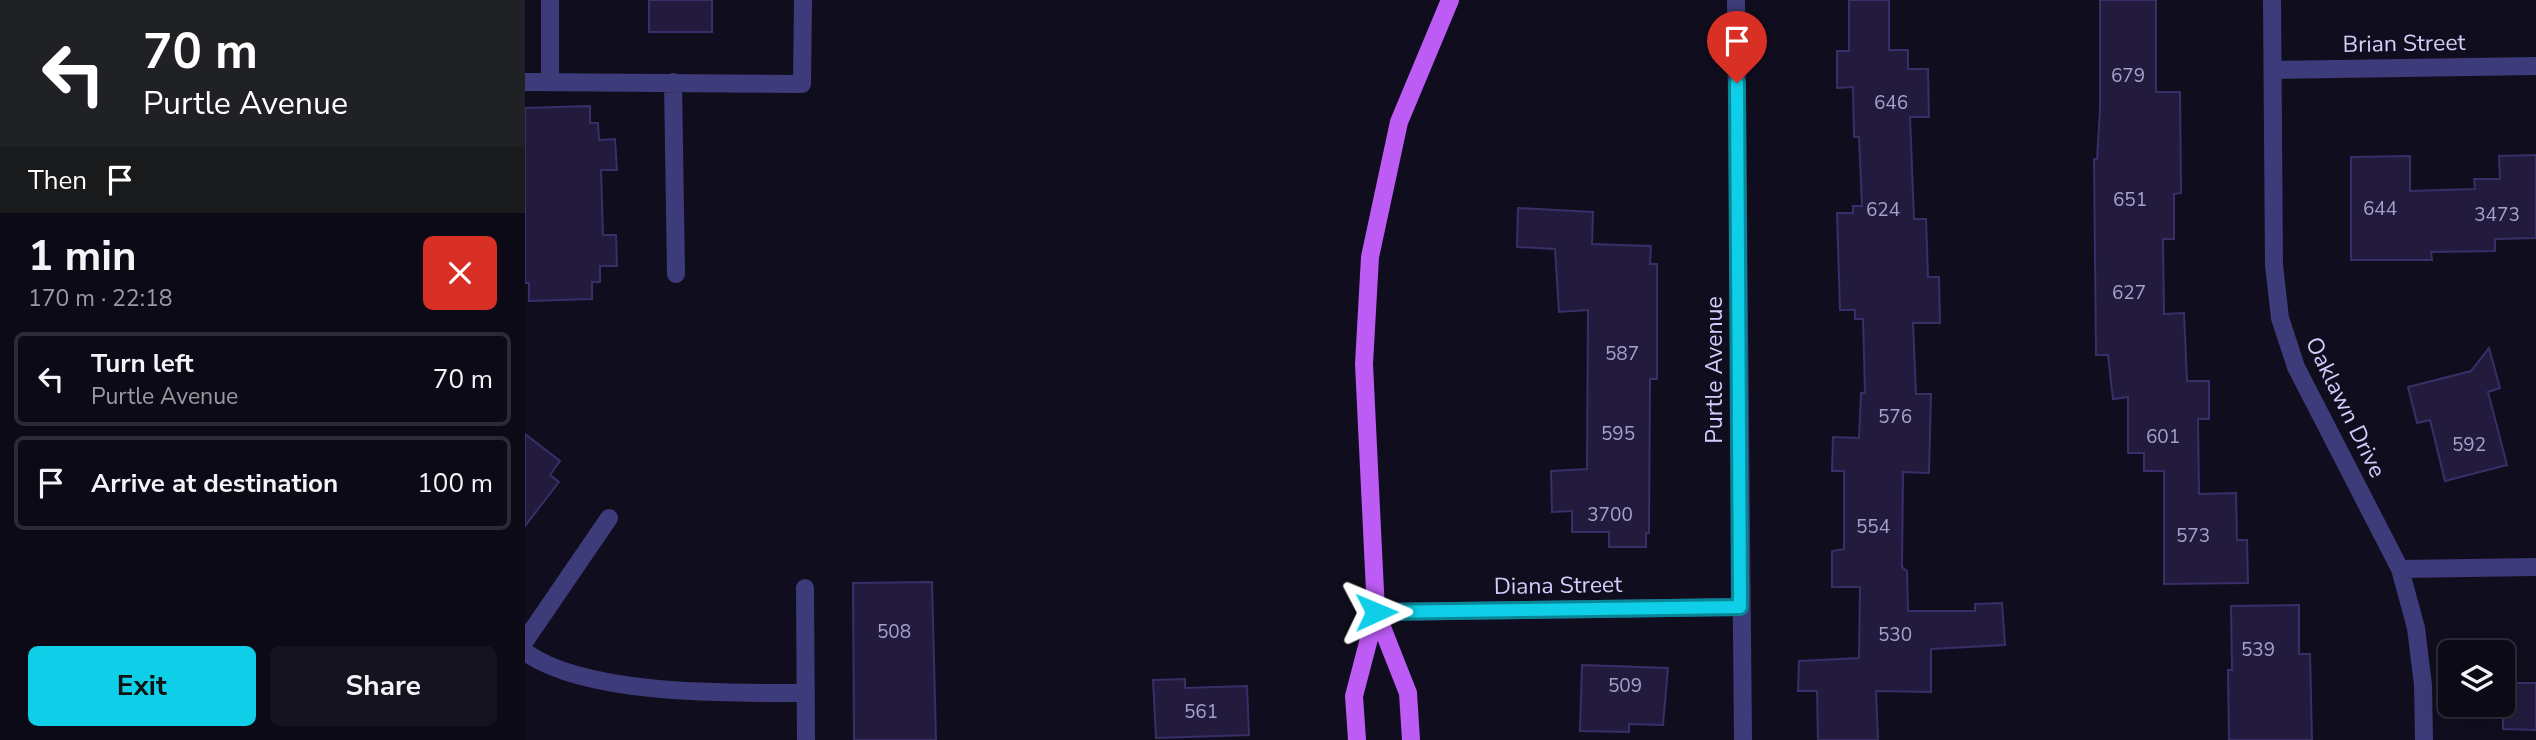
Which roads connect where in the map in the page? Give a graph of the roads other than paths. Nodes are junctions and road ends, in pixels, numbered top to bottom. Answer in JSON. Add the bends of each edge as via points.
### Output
{"nodes":[{"id":1,"x":550,"y":0,"type":"edge"},
{"id":2,"x":803,"y":0,"type":"edge"},
{"id":3,"x":1450,"y":0,"type":"edge"},
{"id":4,"x":1736,"y":0,"type":"edge"},
{"id":5,"x":2272,"y":0,"type":"edge"},
{"id":6,"x":2536,"y":65,"type":"edge"},
{"id":7,"x":2273,"y":70,"type":"junction"},
{"id":8,"x":549,"y":81,"type":"junction"},
{"id":9,"x":525,"y":82,"type":"edge"},
{"id":10,"x":673,"y":82,"type":"junction"},
{"id":11,"x":677,"y":274,"type":"dead end"},
{"id":12,"x":609,"y":518,"type":"dead end"},
{"id":13,"x":2536,"y":567,"type":"edge"},
{"id":14,"x":2400,"y":569,"type":"junction"},
{"id":15,"x":805,"y":588,"type":"dead end"},
{"id":16,"x":1740,"y":607,"type":"junction"},
{"id":17,"x":1376,"y":612,"type":"junction"},
{"id":18,"x":525,"y":642,"type":"edge"},
{"id":19,"x":525,"y":652,"type":"edge"},
{"id":20,"x":806,"y":693,"type":"junction"},
{"id":21,"x":806,"y":740,"type":"edge"},
{"id":22,"x":1356,"y":740,"type":"edge"},
{"id":23,"x":1411,"y":740,"type":"edge"},
{"id":24,"x":1744,"y":740,"type":"edge"},
{"id":25,"x":2424,"y":740,"type":"edge"}],
"edges":[{"from":1,"to":8,"type":"street"},
{"from":2,"to":10,"type":"street","via":[[802,84]]},
{"from":3,"to":17,"type":"main road","via":[[1399,122],[1370,257],[1364,364]]},
{"from":4,"to":16,"type":"street","name":"Purtle Avenue"},
{"from":5,"to":7,"type":"street","name":"Oaklawn Drive"},
{"from":6,"to":7,"type":"street","name":"Brian Street"},
{"from":7,"to":14,"type":"street","name":"Oaklawn Drive","via":[[2274,265],[2280,318],[2296,367]]},
{"from":8,"to":9,"type":"street"},
{"from":8,"to":10,"type":"street"},
{"from":10,"to":11,"type":"street"},
{"from":12,"to":18,"type":"street"},
{"from":13,"to":14,"type":"street"},
{"from":14,"to":25,"type":"street","name":"Oaklawn Drive","via":[[2416,628]]},
{"from":15,"to":20,"type":"street"},
{"from":16,"to":17,"type":"street","name":"Diana Street"},
{"from":16,"to":24,"type":"street","name":"Purtle Avenue"},
{"from":17,"to":22,"type":"main road","via":[[1354,696]]},
{"from":17,"to":23,"type":"main road","via":[[1408,693]]},
{"from":19,"to":20,"type":"street","via":[[542,664],[591,679],[705,693]]},
{"from":20,"to":21,"type":"street"}]}
